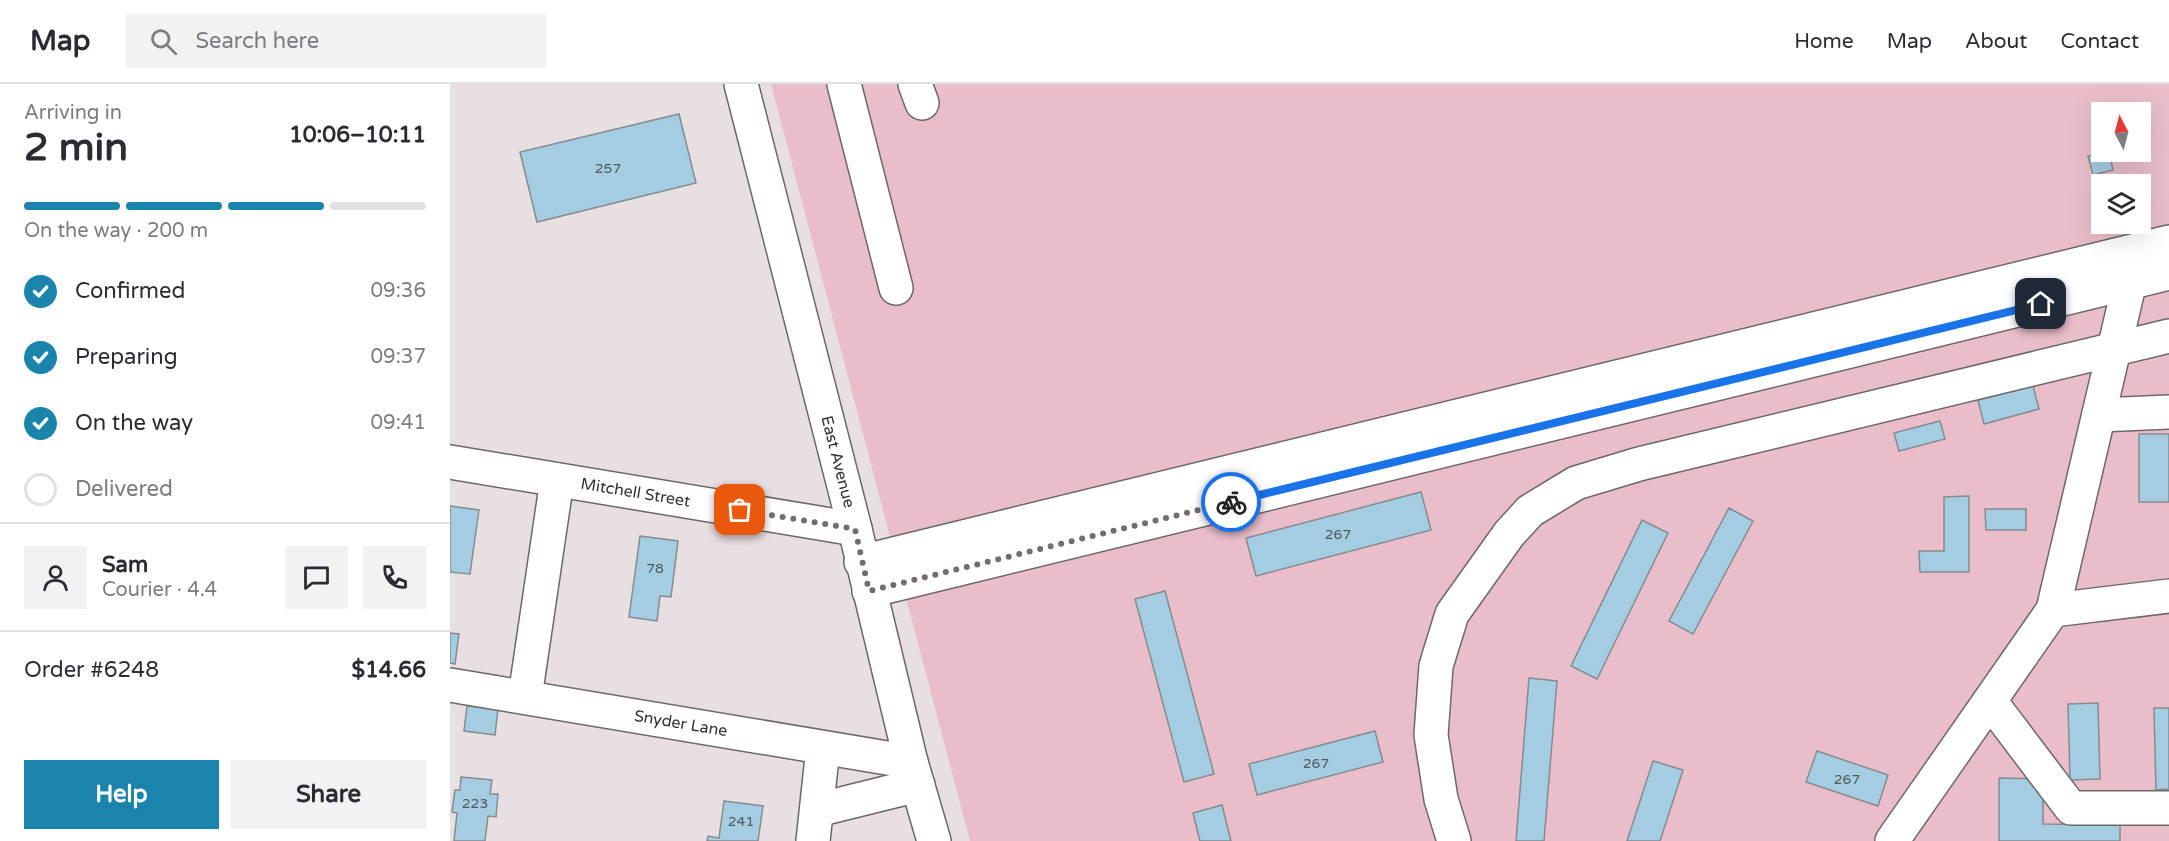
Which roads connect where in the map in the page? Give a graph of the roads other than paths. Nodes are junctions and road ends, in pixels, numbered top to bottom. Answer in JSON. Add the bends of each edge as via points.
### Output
{"nodes":[{"id":1,"x":741,"y":84,"type":"edge"},
{"id":2,"x":844,"y":84,"type":"edge"},
{"id":3,"x":2169,"y":242,"type":"edge"},
{"id":4,"x":2137,"y":250,"type":"junction"},
{"id":5,"x":2169,"y":273,"type":"edge"},
{"id":6,"x":2130,"y":282,"type":"junction"},
{"id":7,"x":896,"y":288,"type":"dead end"},
{"id":8,"x":2169,"y":336,"type":"edge"},
{"id":9,"x":1795,"y":349,"type":"junction"},
{"id":10,"x":2114,"y":349,"type":"junction"},
{"id":11,"x":2169,"y":412,"type":"edge"},
{"id":12,"x":2098,"y":415,"type":"junction"},
{"id":13,"x":450,"y":462,"type":"edge"},
{"id":14,"x":557,"y":480,"type":"junction"},
{"id":15,"x":855,"y":529,"type":"junction"},
{"id":16,"x":865,"y":576,"type":"junction"},
{"id":17,"x":2169,"y":596,"type":"edge"},
{"id":18,"x":2053,"y":610,"type":"junction"},
{"id":19,"x":450,"y":685,"type":"edge"},
{"id":20,"x":525,"y":696,"type":"junction"},
{"id":21,"x":1990,"y":701,"type":"junction"},
{"id":22,"x":823,"y":748,"type":"junction"},
{"id":23,"x":914,"y":773,"type":"junction"},
{"id":24,"x":2169,"y":808,"type":"edge"},
{"id":25,"x":815,"y":825,"type":"edge"},
{"id":26,"x":934,"y":841,"type":"edge"},
{"id":27,"x":1454,"y":841,"type":"edge"},
{"id":28,"x":1892,"y":841,"type":"edge"}],
"edges":[{"from":1,"to":15,"type":"street","name":"East Avenue"},
{"from":2,"to":7,"type":"street"},
{"from":3,"to":4,"type":"street"},
{"from":4,"to":6,"type":"street"},
{"from":4,"to":9,"type":"street"},
{"from":5,"to":6,"type":"street"},
{"from":6,"to":9,"type":"street"},
{"from":6,"to":10,"type":"street"},
{"from":8,"to":10,"type":"street"},
{"from":9,"to":16,"type":"street"},
{"from":10,"to":12,"type":"street"},
{"from":10,"to":27,"type":"street","via":[[1639,464],[1576,483],[1530,511],[1452,614],[1436,666],[1431,735],[1441,799]]},
{"from":11,"to":12,"type":"street"},
{"from":12,"to":18,"type":"street"},
{"from":13,"to":14,"type":"street","name":"Mitchell Street"},
{"from":14,"to":15,"type":"street","name":"Mitchell Street"},
{"from":14,"to":20,"type":"street"},
{"from":15,"to":16,"type":"street","name":"East Avenue"},
{"from":16,"to":23,"type":"street","name":"East Avenue"},
{"from":17,"to":18,"type":"street"},
{"from":18,"to":21,"type":"street"},
{"from":19,"to":20,"type":"street","name":"Snyder Lane"},
{"from":20,"to":22,"type":"street","name":"Snyder Lane"},
{"from":21,"to":24,"type":"street","via":[[2071,808]]},
{"from":21,"to":28,"type":"street"},
{"from":22,"to":23,"type":"street","name":"Snyder Lane"},
{"from":22,"to":25,"type":"street"},
{"from":23,"to":25,"type":"street"},
{"from":23,"to":26,"type":"street","name":"East Avenue"}]}
